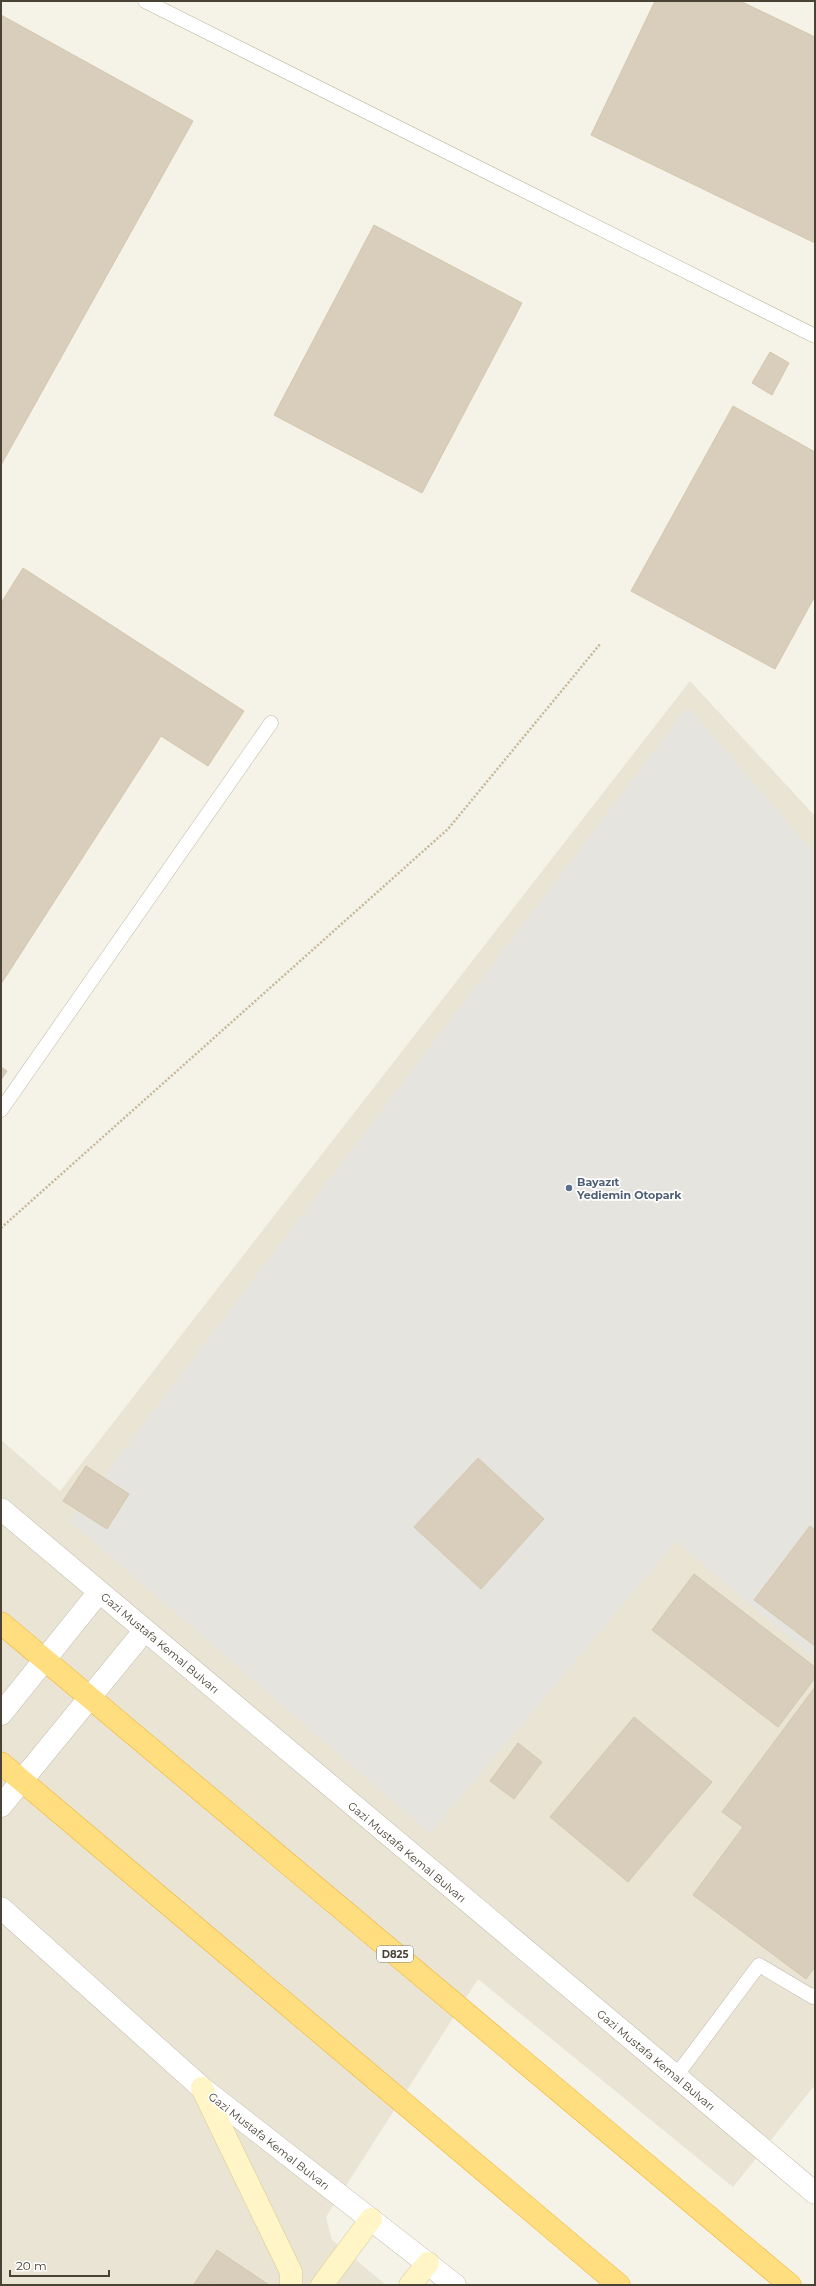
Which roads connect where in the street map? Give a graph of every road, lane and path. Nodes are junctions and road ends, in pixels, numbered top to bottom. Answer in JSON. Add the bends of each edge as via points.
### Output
{"nodes":[{"id":1,"x":145,"y":1,"type":"edge"},
{"id":2,"x":815,"y":336,"type":"edge"},
{"id":3,"x":601,"y":643,"type":"dead end"},
{"id":4,"x":271,"y":723,"type":"dead end"},
{"id":5,"x":1,"y":1110,"type":"edge"},
{"id":6,"x":1,"y":1228,"type":"edge"},
{"id":7,"x":1,"y":1509,"type":"edge"},
{"id":8,"x":99,"y":1592,"type":"junction"},
{"id":9,"x":1,"y":1623,"type":"edge"},
{"id":10,"x":145,"y":1630,"type":"junction"},
{"id":11,"x":44,"y":1659,"type":"junction"},
{"id":12,"x":90,"y":1698,"type":"junction"},
{"id":13,"x":1,"y":1714,"type":"edge"},
{"id":14,"x":1,"y":1763,"type":"edge"},
{"id":15,"x":22,"y":1781,"type":"junction"},
{"id":16,"x":1,"y":1806,"type":"edge"},
{"id":17,"x":1,"y":1908,"type":"edge"},
{"id":18,"x":815,"y":1995,"type":"edge"},
{"id":19,"x":676,"y":2076,"type":"junction"},
{"id":20,"x":202,"y":2088,"type":"junction"},
{"id":21,"x":815,"y":2193,"type":"edge"},
{"id":22,"x":371,"y":2219,"type":"junction"},
{"id":23,"x":428,"y":2263,"type":"junction"},
{"id":24,"x":291,"y":2285,"type":"edge"},
{"id":25,"x":322,"y":2285,"type":"edge"},
{"id":26,"x":410,"y":2285,"type":"edge"},
{"id":27,"x":455,"y":2285,"type":"edge"},
{"id":28,"x":619,"y":2285,"type":"edge"},
{"id":29,"x":790,"y":2285,"type":"edge"}],
"edges":[{"from":1,"to":2,"type":"lane"},
{"from":3,"to":6,"type":"path","via":[[448,829]]},
{"from":4,"to":5,"type":"lane"},
{"from":7,"to":8,"type":"street","name":"Gazi Mustafa Kemal Bulvarı"},
{"from":8,"to":10,"type":"street","name":"Gazi Mustafa Kemal Bulvarı"},
{"from":8,"to":11,"type":"street"},
{"from":9,"to":11,"type":"highway","number":"D825"},
{"from":10,"to":12,"type":"street"},
{"from":10,"to":19,"type":"street","name":"Gazi Mustafa Kemal Bulvarı"},
{"from":11,"to":12,"type":"highway","number":"D825"},
{"from":11,"to":13,"type":"street"},
{"from":12,"to":15,"type":"street"},
{"from":12,"to":29,"type":"highway","number":"D825"},
{"from":14,"to":15,"type":"highway"},
{"from":15,"to":16,"type":"street"},
{"from":15,"to":28,"type":"highway"},
{"from":17,"to":20,"type":"street","name":"Gazi Mustafa Kemal Bulvarı"},
{"from":18,"to":19,"type":"lane","via":[[813,1998],[759,1965]]},
{"from":19,"to":21,"type":"street","name":"Gazi Mustafa Kemal Bulvarı"},
{"from":20,"to":22,"type":"street","name":"Gazi Mustafa Kemal Bulvarı"},
{"from":20,"to":24,"type":"main road","via":[[291,2272]]},
{"from":22,"to":23,"type":"street","name":"Gazi Mustafa Kemal Bulvarı"},
{"from":22,"to":25,"type":"main road"},
{"from":23,"to":26,"type":"main road"},
{"from":23,"to":27,"type":"street","name":"Gazi Mustafa Kemal Bulvarı"}]}
